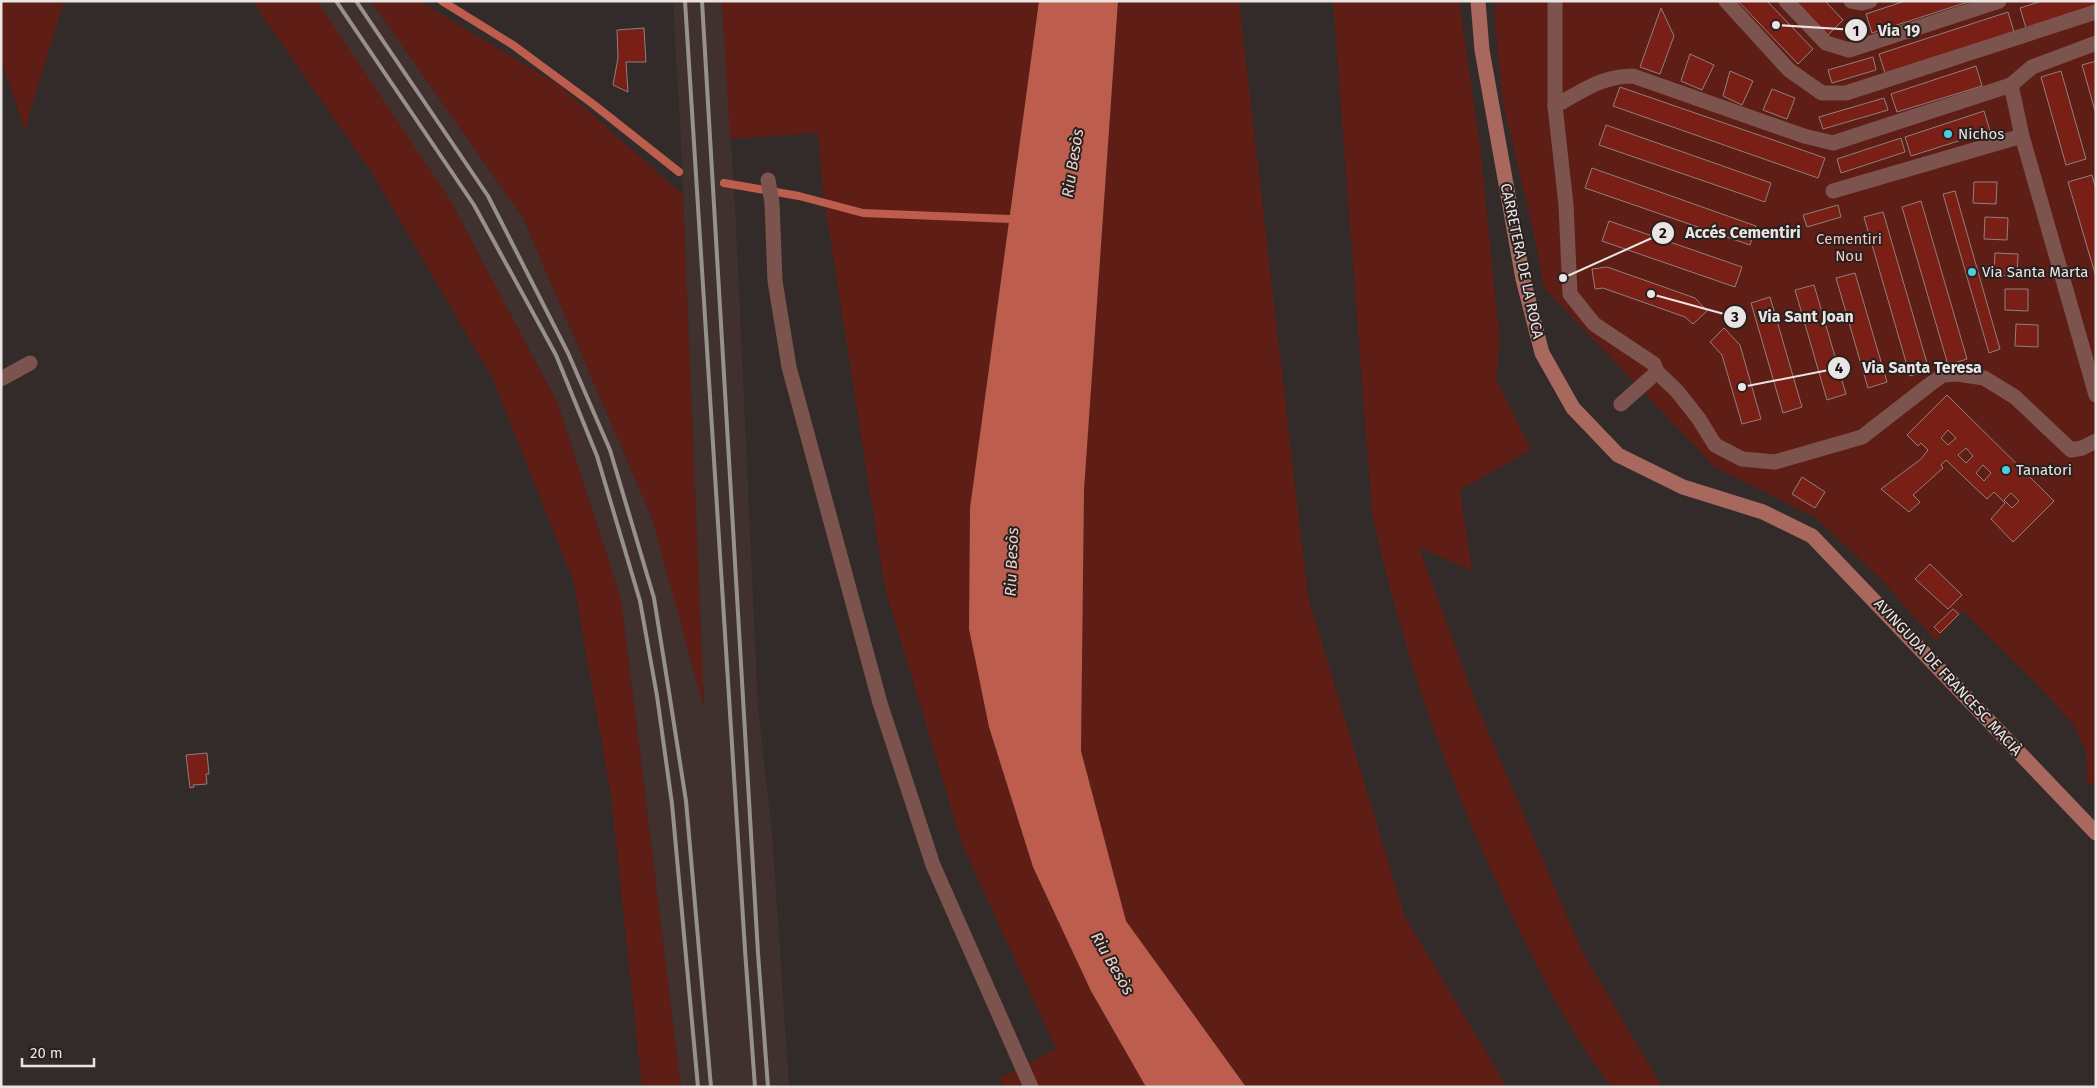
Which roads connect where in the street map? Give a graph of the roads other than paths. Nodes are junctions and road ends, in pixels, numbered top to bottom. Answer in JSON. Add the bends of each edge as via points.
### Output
{"nodes":[{"id":1,"x":1478,"y":1,"type":"edge"},
{"id":2,"x":1555,"y":1,"type":"edge"},
{"id":3,"x":1726,"y":1,"type":"edge"},
{"id":4,"x":1786,"y":1,"type":"edge"},
{"id":5,"x":1851,"y":1,"type":"edge"},
{"id":6,"x":1870,"y":1,"type":"edge"},
{"id":7,"x":1999,"y":1,"type":"edge"},
{"id":8,"x":2096,"y":12,"type":"edge"},
{"id":9,"x":2096,"y":43,"type":"edge"},
{"id":10,"x":2011,"y":86,"type":"junction"},
{"id":11,"x":1555,"y":106,"type":"junction"},
{"id":12,"x":2022,"y":136,"type":"junction"},
{"id":13,"x":768,"y":180,"type":"dead end"},
{"id":14,"x":1833,"y":191,"type":"dead end"},
{"id":15,"x":30,"y":363,"type":"dead end"},
{"id":16,"x":1657,"y":372,"type":"junction"},
{"id":17,"x":1,"y":379,"type":"edge"},
{"id":18,"x":2096,"y":394,"type":"edge"},
{"id":19,"x":1621,"y":404,"type":"dead end"},
{"id":20,"x":2096,"y":441,"type":"edge"},
{"id":21,"x":1794,"y":527,"type":"joint"},
{"id":22,"x":2095,"y":830,"type":"edge"},
{"id":23,"x":1031,"y":1087,"type":"edge"}],
"edges":[{"from":1,"to":21,"type":"street","name":"CARRETERA DE LA ROCA","via":[[1482,50],[1523,279],[1542,353],[1573,408],[1618,455],[1683,488],[1763,512]]},
{"from":2,"to":11,"type":"lane"},
{"from":3,"to":8,"type":"lane","via":[[1789,70],[1822,93],[1846,93]]},
{"from":4,"to":7,"type":"lane","via":[[1826,43],[1849,50]]},
{"from":5,"to":6,"type":"lane"},
{"from":9,"to":10,"type":"lane","via":[[2032,67]]},
{"from":10,"to":11,"type":"lane","via":[[1833,143],[1804,136],[1633,76],[1602,80]]},
{"from":10,"to":12,"type":"lane"},
{"from":11,"to":16,"type":"lane","via":[[1566,205],[1570,294],[1594,324],[1654,364]]},
{"from":12,"to":14,"type":"lane"},
{"from":12,"to":18,"type":"lane"},
{"from":13,"to":23,"type":"lane","via":[[775,281],[789,367],[880,703],[933,865]]},
{"from":15,"to":17,"type":"lane"},
{"from":16,"to":19,"type":"lane"},
{"from":16,"to":20,"type":"lane","via":[[1677,391],[1715,445],[1742,459],[1775,462],[1862,437],[1928,384],[1943,375],[1957,374],[1984,378],[2015,397],[2071,450]]},
{"from":21,"to":22,"type":"street","name":"AVINGUDA DE FRANCESC MACIÀ","via":[[1812,536]]}]}
